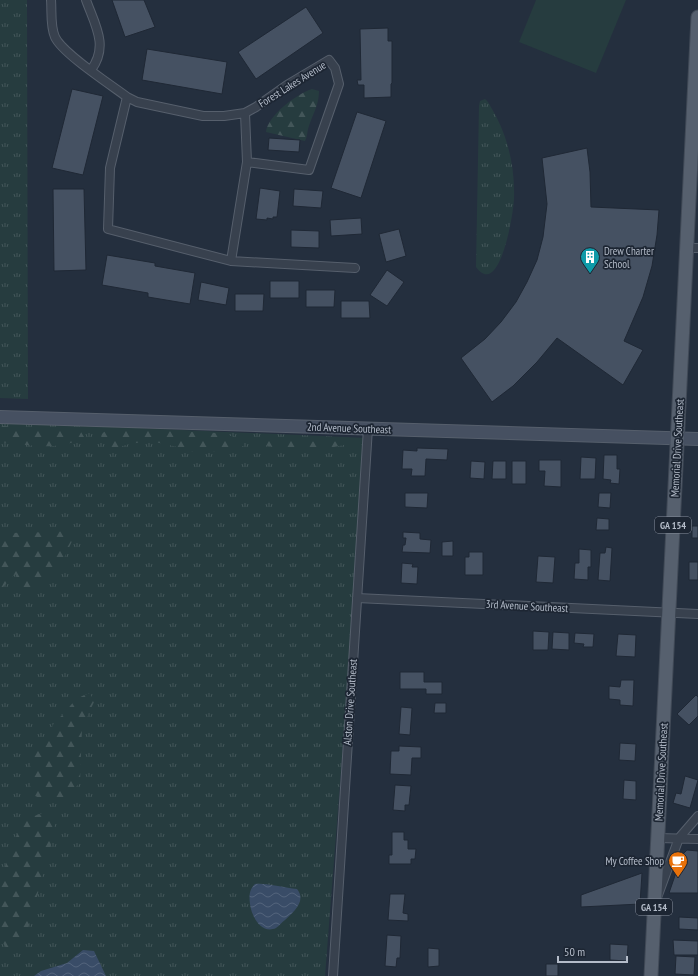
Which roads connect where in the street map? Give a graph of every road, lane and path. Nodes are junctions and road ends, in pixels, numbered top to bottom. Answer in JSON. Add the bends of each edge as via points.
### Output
{"nodes":[{"id":1,"x":51,"y":0,"type":"edge"},
{"id":2,"x":86,"y":0,"type":"edge"},
{"id":3,"x":698,"y":17,"type":"edge"},
{"id":4,"x":91,"y":70,"type":"junction"},
{"id":5,"x":127,"y":97,"type":"junction"},
{"id":6,"x":245,"y":112,"type":"junction"},
{"id":7,"x":247,"y":162,"type":"junction"},
{"id":8,"x":692,"y":248,"type":"edge"},
{"id":9,"x":231,"y":261,"type":"junction"},
{"id":10,"x":355,"y":268,"type":"dead end"},
{"id":11,"x":0,"y":417,"type":"edge"},
{"id":12,"x":368,"y":428,"type":"junction"},
{"id":13,"x":677,"y":438,"type":"junction"},
{"id":14,"x":698,"y":439,"type":"edge"},
{"id":15,"x":357,"y":598,"type":"junction"},
{"id":16,"x":669,"y":612,"type":"junction"},
{"id":17,"x":698,"y":614,"type":"edge"},
{"id":18,"x":698,"y":816,"type":"edge"},
{"id":19,"x":658,"y":838,"type":"junction"},
{"id":20,"x":679,"y":838,"type":"junction"},
{"id":21,"x":698,"y":839,"type":"edge"},
{"id":22,"x":655,"y":905,"type":"junction"},
{"id":23,"x":333,"y":976,"type":"edge"},
{"id":24,"x":651,"y":976,"type":"edge"}],
"edges":[{"from":1,"to":4,"type":"street","name":"Forest Lakes Avenue","via":[[54,36],[60,45]]},
{"from":2,"to":4,"type":"street","via":[[101,49]]},
{"from":3,"to":8,"type":"main road","name":"Memorial Drive Southeast","number":"GA 154"},
{"from":4,"to":5,"type":"street","name":"Forest Lakes Avenue"},
{"from":5,"to":6,"type":"street","name":"Forest Lakes Avenue","via":[[137,102],[203,116]]},
{"from":5,"to":9,"type":"street","via":[[110,168],[108,229]]},
{"from":6,"to":7,"type":"street","name":"Forest Lakes Avenue"},
{"from":6,"to":7,"type":"street","name":"Forest Lakes Avenue","via":[[329,60],[335,68],[338,84],[309,170]]},
{"from":7,"to":9,"type":"street","name":"Forest Lakes Avenue"},
{"from":8,"to":13,"type":"main road","name":"Memorial Drive Southeast","number":"GA 154"},
{"from":9,"to":10,"type":"street"},
{"from":11,"to":12,"type":"street","name":"2nd Avenue Southeast"},
{"from":12,"to":13,"type":"street","name":"2nd Avenue Southeast"},
{"from":12,"to":15,"type":"street","name":"Alston Drive Southeast"},
{"from":13,"to":14,"type":"street","name":"2nd Avenue Southeast"},
{"from":13,"to":16,"type":"main road","name":"Memorial Drive Southeast","number":"GA 154"},
{"from":15,"to":16,"type":"street","name":"3rd Avenue Southeast"},
{"from":15,"to":23,"type":"street","name":"Alston Drive Southeast"},
{"from":16,"to":17,"type":"street","name":"3rd Avenue Southeast"},
{"from":16,"to":19,"type":"main road","name":"Memorial Drive Southeast","number":"GA 154"},
{"from":18,"to":20,"type":"street"},
{"from":19,"to":20,"type":"street"},
{"from":19,"to":22,"type":"main road","name":"Memorial Drive Southeast","number":"GA 154"},
{"from":20,"to":21,"type":"street"},
{"from":20,"to":22,"type":"street"},
{"from":22,"to":24,"type":"main road","name":"Memorial Drive Southeast","number":"GA 154"}]}
